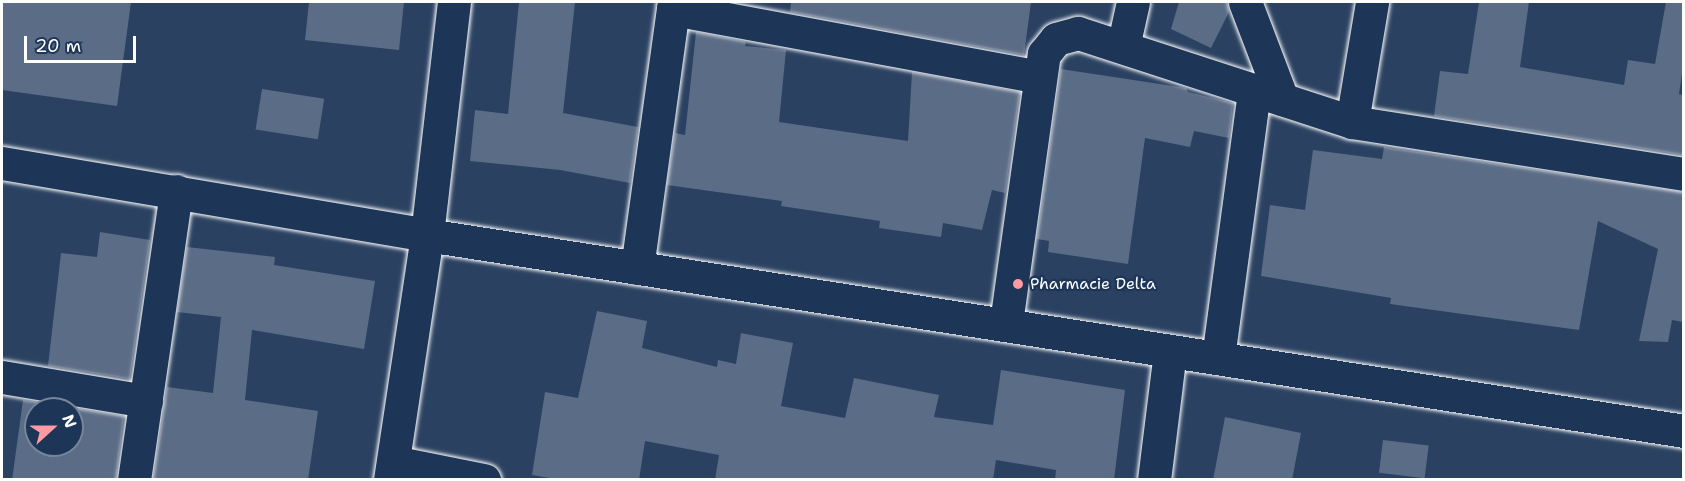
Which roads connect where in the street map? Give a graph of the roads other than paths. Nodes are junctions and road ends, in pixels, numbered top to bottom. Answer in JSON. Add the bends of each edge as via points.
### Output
{"nodes":[{"id":1,"x":454,"y":2,"type":"edge"},
{"id":2,"x":1133,"y":2,"type":"edge"},
{"id":3,"x":1245,"y":2,"type":"edge"},
{"id":4,"x":1372,"y":2,"type":"edge"},
{"id":5,"x":673,"y":5,"type":"edge"},
{"id":6,"x":1123,"y":47,"type":"junction"},
{"id":7,"x":1040,"y":77,"type":"junction"},
{"id":8,"x":1268,"y":94,"type":"junction"},
{"id":9,"x":1352,"y":122,"type":"junction"},
{"id":10,"x":2,"y":163,"type":"edge"},
{"id":11,"x":1683,"y":174,"type":"edge"},
{"id":12,"x":176,"y":191,"type":"junction"},
{"id":13,"x":427,"y":235,"type":"junction"},
{"id":14,"x":637,"y":268,"type":"junction"},
{"id":15,"x":1006,"y":323,"type":"junction"},
{"id":16,"x":1170,"y":351,"type":"junction"},
{"id":17,"x":1218,"y":358,"type":"junction"},
{"id":18,"x":2,"y":377,"type":"edge"},
{"id":19,"x":146,"y":400,"type":"junction"},
{"id":20,"x":1683,"y":431,"type":"edge"},
{"id":21,"x":391,"y":471,"type":"edge"},
{"id":22,"x":135,"y":480,"type":"edge"},
{"id":23,"x":484,"y":480,"type":"edge"},
{"id":24,"x":1154,"y":480,"type":"edge"}],
"edges":[{"from":1,"to":13,"type":"street"},
{"from":2,"to":6,"type":"street"},
{"from":3,"to":8,"type":"street"},
{"from":4,"to":9,"type":"street"},
{"from":5,"to":7,"type":"street"},
{"from":5,"to":14,"type":"street"},
{"from":6,"to":7,"type":"street","via":[[1078,33],[1056,39],[1044,54]]},
{"from":6,"to":8,"type":"street"},
{"from":7,"to":15,"type":"street"},
{"from":8,"to":9,"type":"street"},
{"from":8,"to":17,"type":"street"},
{"from":9,"to":11,"type":"street"},
{"from":10,"to":12,"type":"street"},
{"from":12,"to":13,"type":"street"},
{"from":12,"to":19,"type":"street"},
{"from":13,"to":14,"type":"street"},
{"from":13,"to":21,"type":"street"},
{"from":14,"to":15,"type":"street"},
{"from":15,"to":16,"type":"street"},
{"from":16,"to":17,"type":"street"},
{"from":16,"to":24,"type":"street"},
{"from":17,"to":20,"type":"street"},
{"from":18,"to":19,"type":"street"},
{"from":19,"to":22,"type":"street"},
{"from":21,"to":23,"type":"street"}]}
